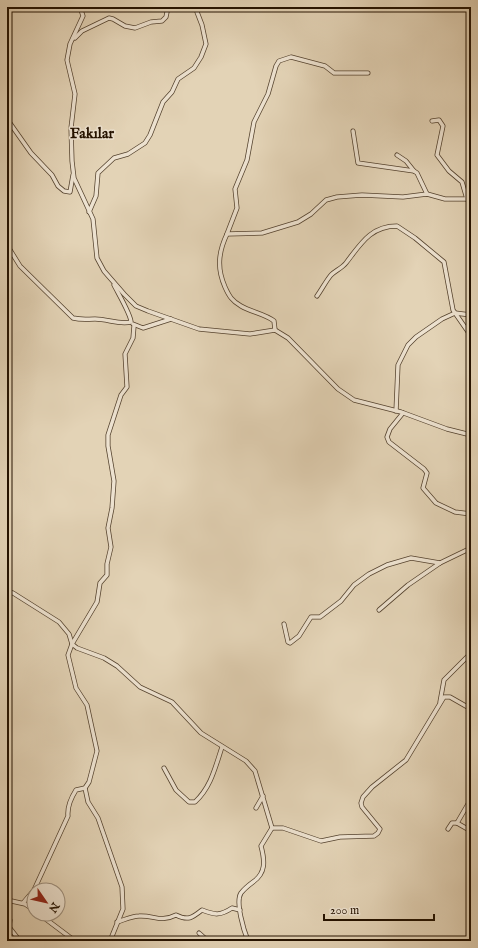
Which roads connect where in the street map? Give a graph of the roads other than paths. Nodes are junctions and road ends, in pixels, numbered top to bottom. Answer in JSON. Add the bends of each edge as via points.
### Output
{"nodes":[{"id":1,"x":80,"y":7,"type":"edge"},
{"id":2,"x":168,"y":7,"type":"edge"},
{"id":3,"x":198,"y":7,"type":"edge"},
{"id":4,"x":70,"y":44,"type":"junction"},
{"id":5,"x":368,"y":73,"type":"dead end"},
{"id":6,"x":7,"y":119,"type":"edge"},
{"id":7,"x":432,"y":121,"type":"dead end"},
{"id":8,"x":353,"y":131,"type":"dead end"},
{"id":9,"x":397,"y":155,"type":"dead end"},
{"id":10,"x":414,"y":171,"type":"junction"},
{"id":11,"x":74,"y":173,"type":"junction"},
{"id":12,"x":427,"y":194,"type":"junction"},
{"id":13,"x":469,"y":199,"type":"edge"},
{"id":14,"x":89,"y":212,"type":"junction"},
{"id":15,"x":227,"y":234,"type":"junction"},
{"id":16,"x":7,"y":245,"type":"edge"},
{"id":17,"x":113,"y":281,"type":"junction"},
{"id":18,"x":317,"y":296,"type":"dead end"},
{"id":19,"x":455,"y":313,"type":"junction"},
{"id":20,"x":471,"y":315,"type":"edge"},
{"id":21,"x":171,"y":319,"type":"junction"},
{"id":22,"x":131,"y":322,"type":"junction"},
{"id":23,"x":134,"y":326,"type":"junction"},
{"id":24,"x":275,"y":330,"type":"junction"},
{"id":25,"x":471,"y":336,"type":"edge"},
{"id":26,"x":396,"y":411,"type":"junction"},
{"id":27,"x":403,"y":413,"type":"junction"},
{"id":28,"x":471,"y":435,"type":"edge"},
{"id":29,"x":471,"y":514,"type":"edge"},
{"id":30,"x":471,"y":548,"type":"edge"},
{"id":31,"x":440,"y":563,"type":"junction"},
{"id":32,"x":7,"y":592,"type":"edge"},
{"id":33,"x":379,"y":610,"type":"dead end"},
{"id":34,"x":284,"y":624,"type":"dead end"},
{"id":35,"x":72,"y":644,"type":"junction"},
{"id":36,"x":471,"y":653,"type":"edge"},
{"id":37,"x":440,"y":704,"type":"junction"},
{"id":38,"x":471,"y":709,"type":"edge"},
{"id":39,"x":222,"y":747,"type":"junction"},
{"id":40,"x":164,"y":768,"type":"dead end"},
{"id":41,"x":7,"y":775,"type":"edge"},
{"id":42,"x":7,"y":781,"type":"edge"},
{"id":43,"x":85,"y":788,"type":"junction"},
{"id":44,"x":263,"y":796,"type":"junction"},
{"id":45,"x":471,"y":799,"type":"edge"},
{"id":46,"x":256,"y":808,"type":"dead end"},
{"id":47,"x":457,"y":823,"type":"junction"},
{"id":48,"x":272,"y":828,"type":"junction"},
{"id":49,"x":448,"y":829,"type":"dead end"},
{"id":50,"x":471,"y":831,"type":"edge"},
{"id":51,"x":38,"y":882,"type":"edge"},
{"id":52,"x":26,"y":899,"type":"edge"},
{"id":53,"x":7,"y":900,"type":"edge"},
{"id":54,"x":23,"y":903,"type":"junction"},
{"id":55,"x":26,"y":905,"type":"edge"},
{"id":56,"x":240,"y":910,"type":"junction"},
{"id":57,"x":7,"y":917,"type":"edge"},
{"id":58,"x":50,"y":922,"type":"edge"},
{"id":59,"x":117,"y":922,"type":"junction"},
{"id":60,"x":199,"y":933,"type":"dead end"},
{"id":61,"x":20,"y":941,"type":"edge"},
{"id":62,"x":75,"y":941,"type":"edge"},
{"id":63,"x":110,"y":941,"type":"edge"},
{"id":64,"x":208,"y":941,"type":"edge"},
{"id":65,"x":248,"y":941,"type":"edge"}],
"edges":[{"from":1,"to":4,"type":"street","via":[[83,16]]},
{"from":2,"to":4,"type":"street","via":[[166,17],[162,21],[135,28],[108,18],[82,31]]},
{"from":3,"to":14,"type":"street","via":[[197,12],[206,44],[201,57],[194,68],[178,79],[172,92],[163,102],[145,143],[128,154],[114,158],[98,172],[96,196]]},
{"from":4,"to":11,"type":"street","via":[[67,60],[75,94],[72,128]]},
{"from":5,"to":15,"type":"street","via":[[334,72],[325,66],[291,57],[279,61],[268,94],[254,122],[247,160],[235,189],[237,208]]},
{"from":6,"to":11,"type":"street","via":[[58,186],[68,193],[72,189]]},
{"from":7,"to":13,"type":"street","via":[[439,120],[443,126],[438,154],[449,170],[462,182]]},
{"from":8,"to":10,"type":"street","via":[[358,162]]},
{"from":9,"to":10,"type":"street"},
{"from":10,"to":12,"type":"street"},
{"from":11,"to":14,"type":"street"},
{"from":12,"to":13,"type":"street","via":[[445,199]]},
{"from":12,"to":15,"type":"street","via":[[403,197],[337,197],[326,200],[312,214],[298,222],[262,233]]},
{"from":14,"to":17,"type":"street","via":[[93,219],[98,258],[104,271]]},
{"from":15,"to":24,"type":"street","via":[[222,243],[218,263],[231,299],[270,318],[274,321]]},
{"from":16,"to":22,"type":"street","via":[[20,266],[73,318]]},
{"from":17,"to":21,"type":"street","via":[[136,306]]},
{"from":17,"to":22,"type":"street","via":[[131,317]]},
{"from":18,"to":19,"type":"street","via":[[332,275],[345,264],[366,238],[384,228],[396,226],[444,262],[452,310]]},
{"from":19,"to":20,"type":"street"},
{"from":19,"to":25,"type":"street"},
{"from":19,"to":26,"type":"street","via":[[416,337],[408,346],[398,365]]},
{"from":21,"to":23,"type":"street","via":[[143,328]]},
{"from":21,"to":24,"type":"street","via":[[199,329],[250,334]]},
{"from":22,"to":23,"type":"street"},
{"from":23,"to":35,"type":"street","via":[[133,338],[125,354],[127,387],[121,395],[108,435],[114,480],[108,528],[111,547],[107,575],[100,583],[97,602]]},
{"from":24,"to":26,"type":"street","via":[[288,338],[338,389],[354,400]]},
{"from":26,"to":27,"type":"street"},
{"from":27,"to":28,"type":"street"},
{"from":27,"to":29,"type":"street","via":[[390,430],[387,438],[389,442],[424,468],[427,473],[422,488],[436,503],[455,512]]},
{"from":30,"to":31,"type":"street"},
{"from":31,"to":33,"type":"street","via":[[408,585]]},
{"from":31,"to":34,"type":"street","via":[[411,558],[387,565],[369,574],[320,617],[311,617],[299,636],[290,643]]},
{"from":32,"to":35,"type":"street","via":[[13,593],[60,622],[69,634]]},
{"from":35,"to":39,"type":"street","via":[[104,658],[140,687],[172,702],[201,733]]},
{"from":35,"to":43,"type":"street","via":[[68,655],[76,688],[87,704],[97,751]]},
{"from":36,"to":37,"type":"street","via":[[444,680]]},
{"from":37,"to":38,"type":"street","via":[[445,696]]},
{"from":37,"to":48,"type":"street","via":[[406,760],[363,797],[362,807],[380,829],[374,836],[340,837],[321,841],[283,828]]},
{"from":39,"to":40,"type":"street","via":[[212,779],[205,792],[195,802],[188,802],[176,790]]},
{"from":39,"to":44,"type":"street","via":[[246,761],[255,771]]},
{"from":41,"to":42,"type":"street"},
{"from":43,"to":51,"type":"street","via":[[76,790],[72,796],[67,808],[68,816]]},
{"from":43,"to":59,"type":"street","via":[[88,802],[98,818],[122,887],[123,909]]},
{"from":44,"to":46,"type":"street"},
{"from":44,"to":48,"type":"street"},
{"from":45,"to":47,"type":"street"},
{"from":47,"to":49,"type":"street","via":[[452,823]]},
{"from":47,"to":50,"type":"street"},
{"from":48,"to":56,"type":"street","via":[[261,846],[264,856],[263,871],[259,878],[241,893]]},
{"from":52,"to":54,"type":"street"},
{"from":53,"to":54,"type":"street"},
{"from":54,"to":55,"type":"street"},
{"from":56,"to":59,"type":"street","via":[[232,908],[222,915],[213,915],[202,910],[185,920],[176,915],[168,919],[138,916]]},
{"from":56,"to":65,"type":"street"},
{"from":57,"to":61,"type":"street","via":[[10,920],[9,927]]},
{"from":58,"to":62,"type":"street"},
{"from":59,"to":63,"type":"street"},
{"from":60,"to":64,"type":"street"}]}
